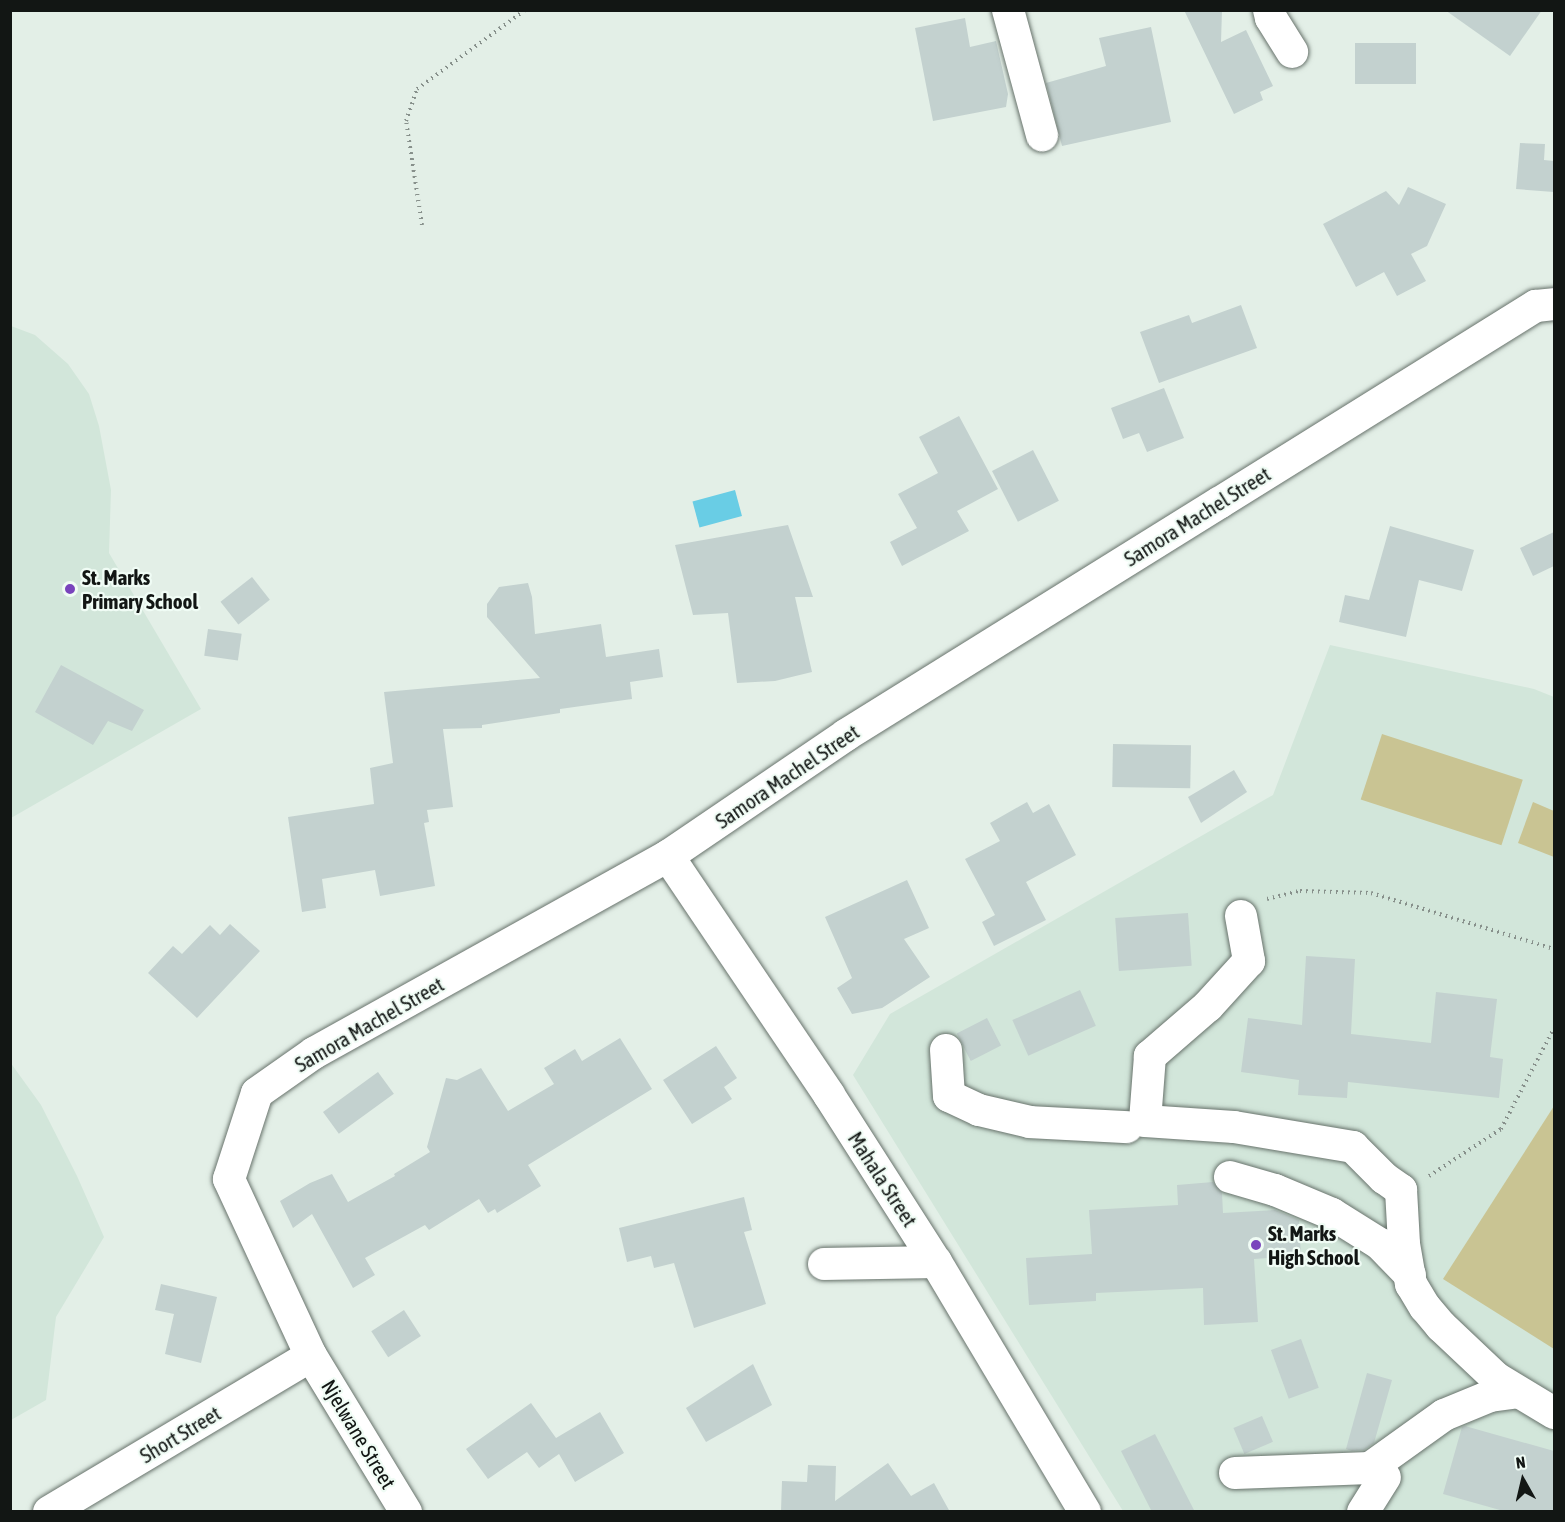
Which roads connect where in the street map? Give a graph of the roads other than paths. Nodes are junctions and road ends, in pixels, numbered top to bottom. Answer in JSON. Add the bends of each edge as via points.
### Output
{"nodes":[{"id":1,"x":1008,"y":10,"type":"edge"},
{"id":2,"x":1269,"y":10,"type":"edge"},
{"id":3,"x":1292,"y":52,"type":"dead end"},
{"id":4,"x":1042,"y":135,"type":"dead end"},
{"id":5,"x":1554,"y":304,"type":"edge"},
{"id":6,"x":668,"y":856,"type":"junction"},
{"id":7,"x":1253,"y":908,"type":"road end"},
{"id":8,"x":946,"y":1050,"type":"dead end"},
{"id":9,"x":1127,"y":1128,"type":"dead end"},
{"id":10,"x":1230,"y":1177,"type":"dead end"},
{"id":11,"x":936,"y":1262,"type":"junction"},
{"id":12,"x":824,"y":1264,"type":"dead end"},
{"id":13,"x":1410,"y":1275,"type":"junction"},
{"id":14,"x":311,"y":1356,"type":"junction"},
{"id":15,"x":1518,"y":1392,"type":"junction"},
{"id":16,"x":1554,"y":1413,"type":"edge"},
{"id":17,"x":1235,"y":1473,"type":"dead end"},
{"id":18,"x":1386,"y":1477,"type":"dead end"},
{"id":19,"x":49,"y":1512,"type":"edge"},
{"id":20,"x":406,"y":1512,"type":"edge"},
{"id":21,"x":1085,"y":1512,"type":"edge"},
{"id":22,"x":1363,"y":1512,"type":"edge"}],
"edges":[{"from":1,"to":4,"type":"street"},
{"from":2,"to":3,"type":"street"},
{"from":5,"to":6,"type":"street","name":"Samora Machel Street","via":[[1536,306],[846,735]]},
{"from":6,"to":11,"type":"street","name":"Mahala Street"},
{"from":6,"to":14,"type":"street","name":"Samora Machel Street","via":[[315,1053],[257,1093],[229,1179]]},
{"from":7,"to":13,"type":"street","via":[[1249,961],[1208,1006],[1150,1056],[1146,1121],[1234,1128],[1353,1147],[1401,1190]]},
{"from":8,"to":9,"type":"street","via":[[949,1096],[979,1110],[1030,1122]]},
{"from":10,"to":13,"type":"street","via":[[1275,1190],[1332,1214],[1380,1244]]},
{"from":11,"to":12,"type":"street"},
{"from":11,"to":21,"type":"street","name":"Mahala Street"},
{"from":13,"to":15,"type":"street","via":[[1411,1284],[1441,1326],[1496,1378]]},
{"from":14,"to":19,"type":"street","name":"Short Street"},
{"from":14,"to":20,"type":"street","name":"Njelwane Street"},
{"from":15,"to":16,"type":"street"},
{"from":15,"to":17,"type":"street","via":[[1490,1396],[1444,1415],[1370,1468]]},
{"from":18,"to":22,"type":"street"}]}
